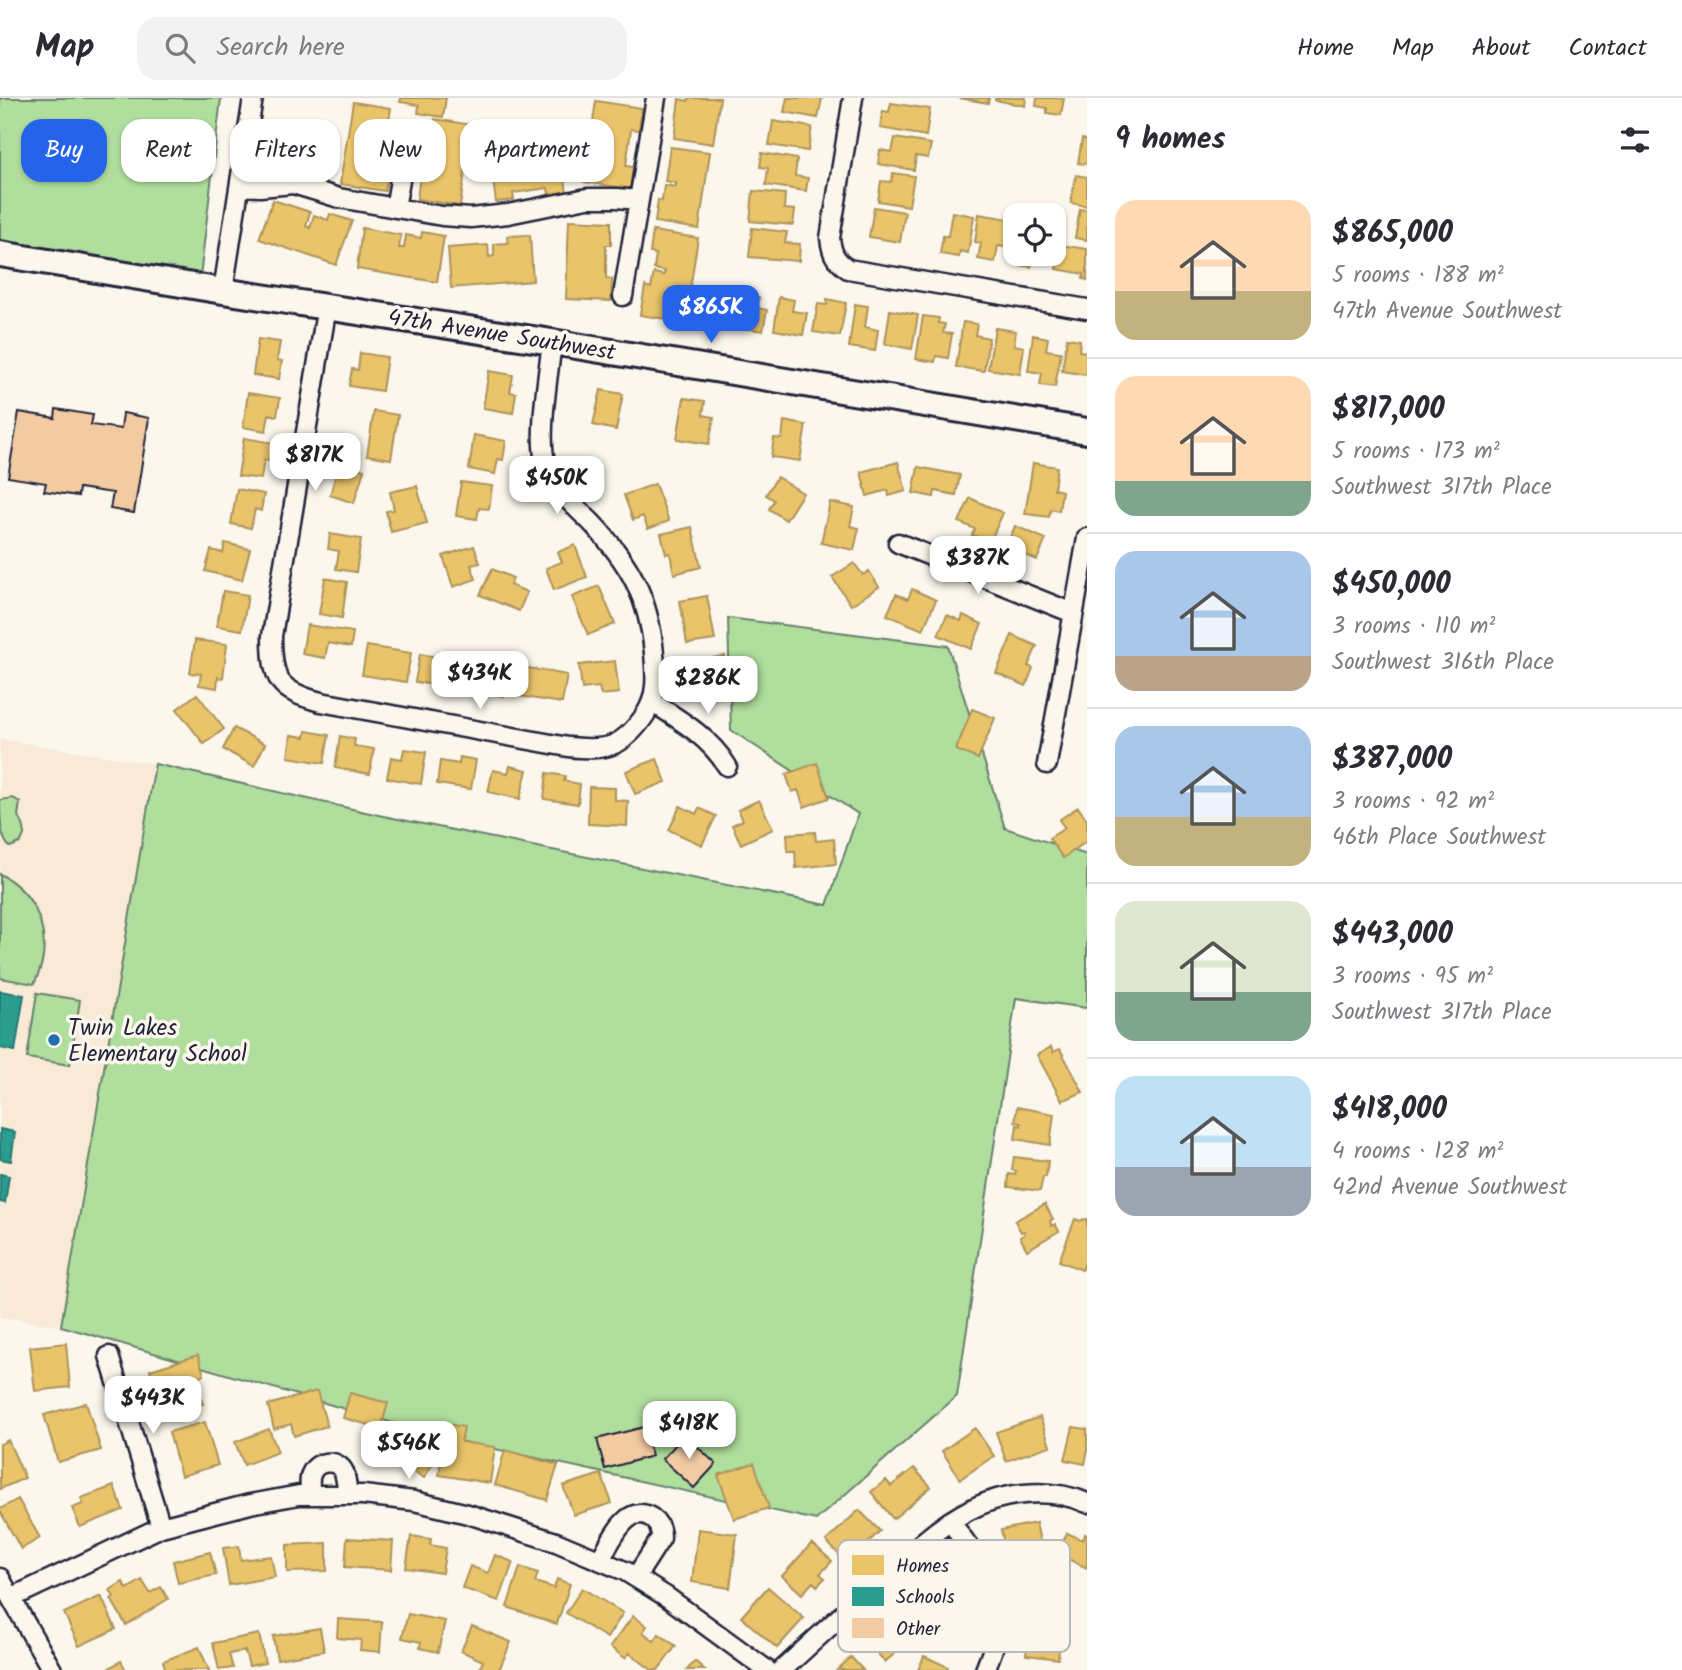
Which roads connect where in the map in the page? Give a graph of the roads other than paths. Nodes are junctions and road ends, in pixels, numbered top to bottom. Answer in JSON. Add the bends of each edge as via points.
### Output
{"nodes":[{"id":1,"x":253,"y":98,"type":"edge"},
{"id":2,"x":656,"y":98,"type":"edge"},
{"id":3,"x":853,"y":98,"type":"edge"},
{"id":4,"x":250,"y":119,"type":"edge"},
{"id":5,"x":241,"y":182,"type":"edge"},
{"id":6,"x":400,"y":182,"type":"edge"},
{"id":7,"x":293,"y":184,"type":"joint"},
{"id":8,"x":240,"y":187,"type":"junction"},
{"id":9,"x":638,"y":200,"type":"junction"},
{"id":10,"x":395,"y":208,"type":"junction"},
{"id":11,"x":0,"y":254,"type":"edge"},
{"id":12,"x":223,"y":291,"type":"junction"},
{"id":13,"x":623,"y":296,"type":"dead end"},
{"id":14,"x":327,"y":306,"type":"junction"},
{"id":15,"x":1087,"y":309,"type":"edge"},
{"id":16,"x":552,"y":342,"type":"junction"},
{"id":17,"x":1087,"y":431,"type":"edge"},
{"id":18,"x":1087,"y":538,"type":"edge"},
{"id":19,"x":898,"y":543,"type":"dead end"},
{"id":20,"x":1073,"y":613,"type":"junction"},
{"id":21,"x":652,"y":702,"type":"junction"},
{"id":22,"x":1047,"y":764,"type":"dead end"},
{"id":23,"x":727,"y":765,"type":"dead end"},
{"id":24,"x":109,"y":1356,"type":"dead end"},
{"id":25,"x":311,"y":1495,"type":"junction"},
{"id":26,"x":348,"y":1495,"type":"junction"},
{"id":27,"x":1087,"y":1503,"type":"edge"},
{"id":28,"x":950,"y":1521,"type":"junction"},
{"id":29,"x":161,"y":1527,"type":"junction"},
{"id":30,"x":924,"y":1540,"type":"edge"},
{"id":31,"x":964,"y":1540,"type":"edge"},
{"id":32,"x":600,"y":1560,"type":"junction"},
{"id":33,"x":636,"y":1577,"type":"junction"},
{"id":34,"x":0,"y":1578,"type":"edge"},
{"id":35,"x":11,"y":1598,"type":"junction"},
{"id":36,"x":838,"y":1619,"type":"edge"},
{"id":37,"x":991,"y":1652,"type":"edge"},
{"id":38,"x":52,"y":1670,"type":"edge"},
{"id":39,"x":767,"y":1670,"type":"edge"},
{"id":40,"x":782,"y":1670,"type":"edge"},
{"id":41,"x":985,"y":1670,"type":"edge"}],
"edges":[{"from":1,"to":4,"type":"street"},
{"from":2,"to":9,"type":"street"},
{"from":3,"to":15,"type":"street","via":[[830,238],[838,263],[848,269]]},
{"from":5,"to":8,"type":"street"},
{"from":6,"to":10,"type":"street"},
{"from":7,"to":8,"type":"street"},
{"from":7,"to":10,"type":"street"},
{"from":8,"to":12,"type":"street"},
{"from":9,"to":10,"type":"street","via":[[587,198],[471,218]]},
{"from":9,"to":13,"type":"street"},
{"from":11,"to":12,"type":"main road","name":"47th Avenue Southwest"},
{"from":12,"to":14,"type":"main road","name":"47th Avenue Southwest"},
{"from":14,"to":16,"type":"main road","name":"47th Avenue Southwest"},
{"from":14,"to":21,"type":"street","via":[[272,636],[272,661],[281,683],[290,692],[321,702],[582,748],[607,747],[626,738]]},
{"from":16,"to":17,"type":"main road","name":"47th Avenue Southwest"},
{"from":16,"to":21,"type":"street","via":[[544,460],[560,489],[609,541],[636,580],[653,641],[656,688]]},
{"from":18,"to":20,"type":"street"},
{"from":19,"to":20,"type":"street"},
{"from":20,"to":22,"type":"street"},
{"from":21,"to":23,"type":"street","via":[[711,744]]},
{"from":24,"to":29,"type":"street"},
{"from":25,"to":26,"type":"street"},
{"from":25,"to":26,"type":"street","via":[[314,1467],[329,1462],[343,1470]]},
{"from":25,"to":29,"type":"street","via":[[250,1504]]},
{"from":26,"to":32,"type":"street","via":[[414,1501],[468,1514]]},
{"from":27,"to":28,"type":"street","via":[[1053,1493],[1006,1495]]},
{"from":28,"to":30,"type":"street"},
{"from":28,"to":31,"type":"street"},
{"from":29,"to":35,"type":"street"},
{"from":32,"to":33,"type":"street"},
{"from":32,"to":33,"type":"street","via":[[622,1522],[634,1515],[648,1516],[658,1525],[661,1538]]},
{"from":33,"to":39,"type":"street"},
{"from":34,"to":35,"type":"street"},
{"from":35,"to":38,"type":"street"},
{"from":36,"to":40,"type":"street"},
{"from":37,"to":41,"type":"street"}]}
